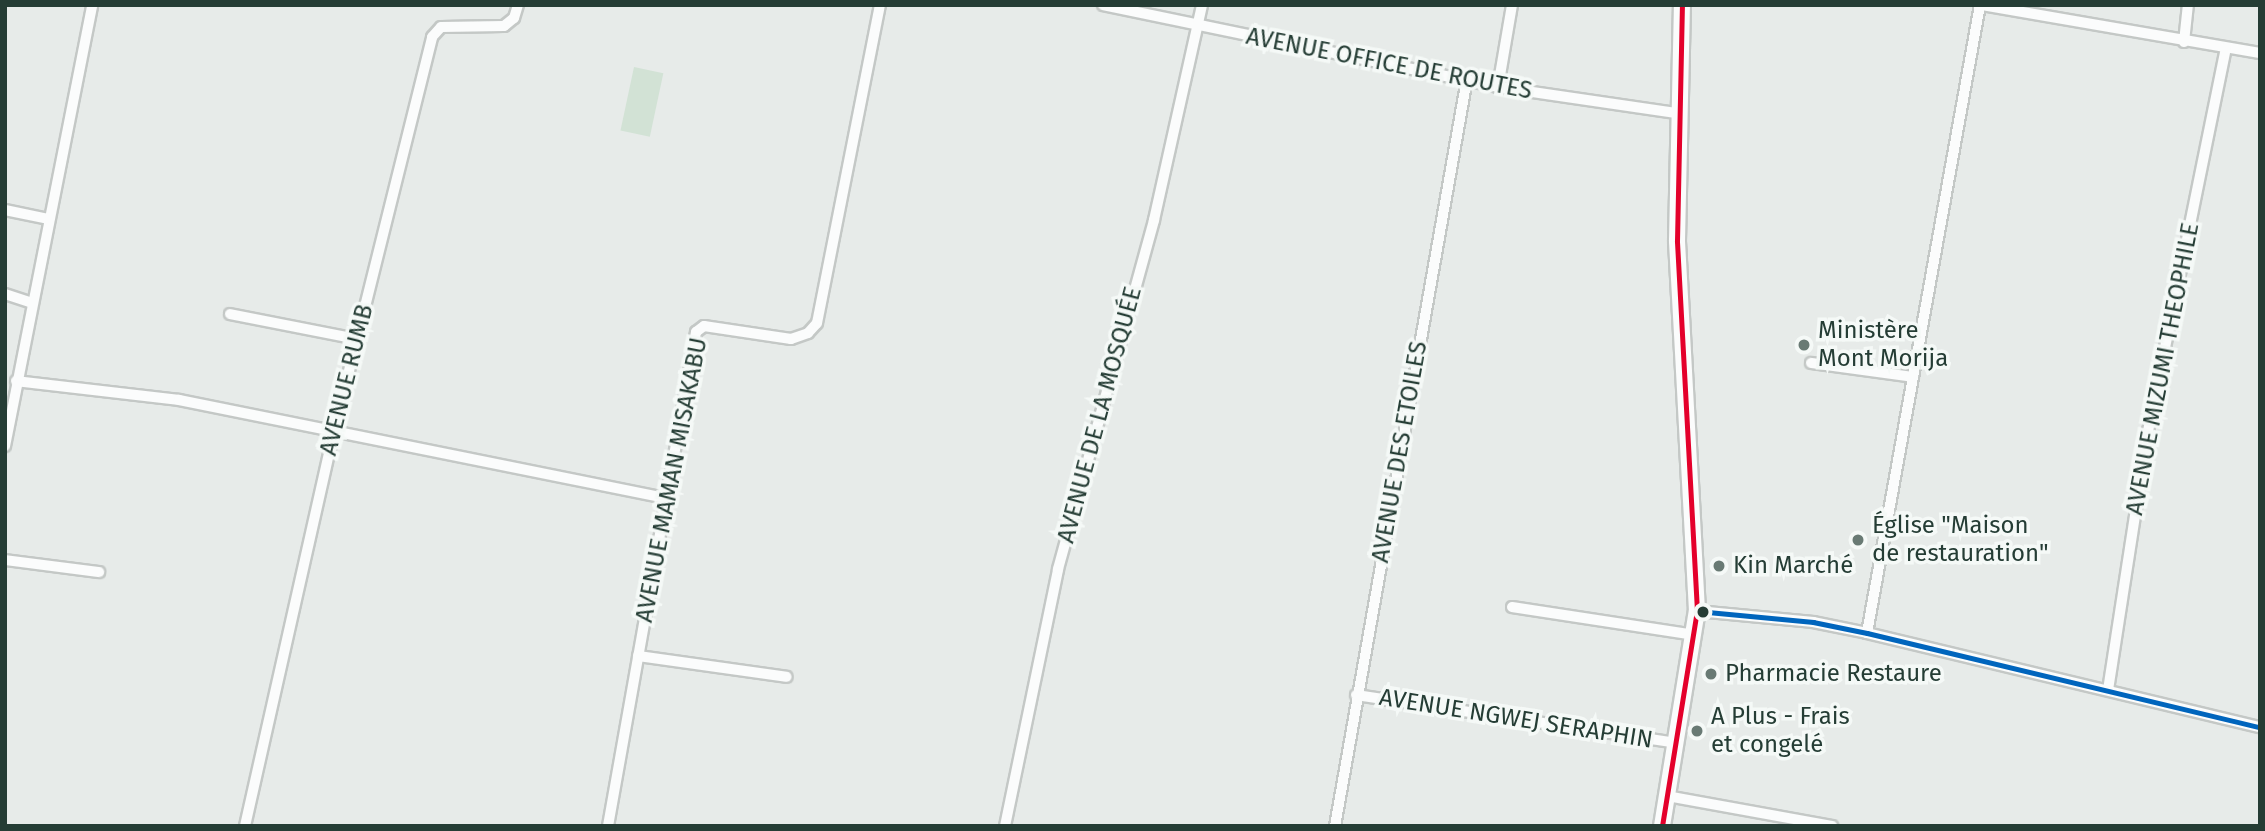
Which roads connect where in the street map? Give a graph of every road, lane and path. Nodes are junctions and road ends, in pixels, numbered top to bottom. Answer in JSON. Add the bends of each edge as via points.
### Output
{"nodes":[{"id":1,"x":92,"y":5,"type":"edge"},
{"id":2,"x":518,"y":5,"type":"edge"},
{"id":3,"x":880,"y":5,"type":"edge"},
{"id":4,"x":1103,"y":5,"type":"edge"},
{"id":5,"x":1202,"y":5,"type":"edge"},
{"id":6,"x":1512,"y":5,"type":"edge"},
{"id":7,"x":1682,"y":5,"type":"edge"},
{"id":8,"x":1981,"y":5,"type":"edge"},
{"id":9,"x":2188,"y":5,"type":"edge"},
{"id":10,"x":1198,"y":27,"type":"junction"},
{"id":11,"x":2184,"y":42,"type":"junction"},
{"id":12,"x":2227,"y":49,"type":"junction"},
{"id":13,"x":2260,"y":53,"type":"edge"},
{"id":14,"x":1467,"y":79,"type":"junction"},
{"id":15,"x":1498,"y":87,"type":"junction"},
{"id":16,"x":1676,"y":113,"type":"junction"},
{"id":17,"x":5,"y":210,"type":"edge"},
{"id":18,"x":49,"y":219,"type":"junction"},
{"id":19,"x":5,"y":294,"type":"edge"},
{"id":20,"x":32,"y":303,"type":"junction"},
{"id":21,"x":230,"y":314,"type":"dead end"},
{"id":22,"x":357,"y":339,"type":"junction"},
{"id":23,"x":1811,"y":363,"type":"dead end"},
{"id":24,"x":1913,"y":377,"type":"junction"},
{"id":25,"x":16,"y":381,"type":"junction"},
{"id":26,"x":334,"y":431,"type":"junction"},
{"id":27,"x":5,"y":446,"type":"edge"},
{"id":28,"x":667,"y":498,"type":"junction"},
{"id":29,"x":5,"y":560,"type":"edge"},
{"id":30,"x":99,"y":572,"type":"dead end"},
{"id":31,"x":1512,"y":607,"type":"dead end"},
{"id":32,"x":1698,"y":611,"type":"junction"},
{"id":33,"x":1867,"y":633,"type":"junction"},
{"id":34,"x":1695,"y":635,"type":"junction"},
{"id":35,"x":638,"y":656,"type":"junction"},
{"id":36,"x":787,"y":677,"type":"dead end"},
{"id":37,"x":2108,"y":690,"type":"junction"},
{"id":38,"x":1356,"y":695,"type":"junction"},
{"id":39,"x":2260,"y":727,"type":"edge"},
{"id":40,"x":1676,"y":743,"type":"junction"},
{"id":41,"x":1667,"y":796,"type":"junction"},
{"id":42,"x":245,"y":826,"type":"edge"},
{"id":43,"x":608,"y":826,"type":"edge"},
{"id":44,"x":1005,"y":826,"type":"edge"},
{"id":45,"x":1335,"y":826,"type":"edge"},
{"id":46,"x":1662,"y":826,"type":"edge"},
{"id":47,"x":1832,"y":826,"type":"edge"}],
"edges":[{"from":1,"to":18,"type":"street"},
{"from":2,"to":22,"type":"street","name":"AVENUE RUMB","via":[[514,18],[504,26],[441,27],[434,32]]},
{"from":3,"to":28,"type":"street","name":"AVENUE MAMAN MISAKABU","via":[[817,323],[791,339],[704,326],[698,329]]},
{"from":4,"to":10,"type":"street","name":"AVENUE OFFICE DE ROUTES"},
{"from":5,"to":10,"type":"street","name":"AVENUE DE LA MOSQUÉE"},
{"from":6,"to":15,"type":"street"},
{"from":7,"to":16,"type":"main road"},
{"from":8,"to":11,"type":"street"},
{"from":8,"to":24,"type":"street"},
{"from":9,"to":11,"type":"street"},
{"from":10,"to":14,"type":"street","name":"AVENUE OFFICE DE ROUTES"},
{"from":10,"to":44,"type":"street","name":"AVENUE DE LA MOSQUÉE","via":[[1154,220],[1058,569]]},
{"from":11,"to":12,"type":"street"},
{"from":12,"to":13,"type":"street"},
{"from":12,"to":37,"type":"street","name":"AVENUE MIZUMI THEOPHILE","via":[[2148,431]]},
{"from":14,"to":15,"type":"street","name":"AVENUE OFFICE DE ROUTES"},
{"from":14,"to":38,"type":"street","name":"AVENUE DES ETOILES"},
{"from":15,"to":16,"type":"street","name":"AVENUE OFFICE DE ROUTES"},
{"from":16,"to":32,"type":"main road","via":[[1676,241]]},
{"from":17,"to":18,"type":"street"},
{"from":18,"to":20,"type":"street"},
{"from":19,"to":20,"type":"street"},
{"from":20,"to":25,"type":"street"},
{"from":21,"to":22,"type":"street"},
{"from":22,"to":26,"type":"street","name":"AVENUE RUMB"},
{"from":23,"to":24,"type":"street"},
{"from":24,"to":33,"type":"street"},
{"from":25,"to":26,"type":"street","via":[[179,400]]},
{"from":25,"to":27,"type":"street"},
{"from":26,"to":28,"type":"street"},
{"from":26,"to":42,"type":"street","name":"AVENUE RUMB"},
{"from":28,"to":35,"type":"street","name":"AVENUE MAMAN MISAKABU"},
{"from":29,"to":30,"type":"street"},
{"from":31,"to":34,"type":"street"},
{"from":32,"to":33,"type":"street","via":[[1813,622]]},
{"from":32,"to":34,"type":"main road"},
{"from":33,"to":37,"type":"street"},
{"from":34,"to":40,"type":"main road"},
{"from":35,"to":36,"type":"street"},
{"from":35,"to":43,"type":"street","name":"AVENUE MAMAN MISAKABU"},
{"from":37,"to":39,"type":"street"},
{"from":38,"to":40,"type":"street","name":"AVENUE NGWEJ SERAPHIN"},
{"from":38,"to":45,"type":"street","name":"AVENUE DES ETOILES"},
{"from":40,"to":41,"type":"main road"},
{"from":41,"to":46,"type":"main road"},
{"from":41,"to":47,"type":"street"}]}
